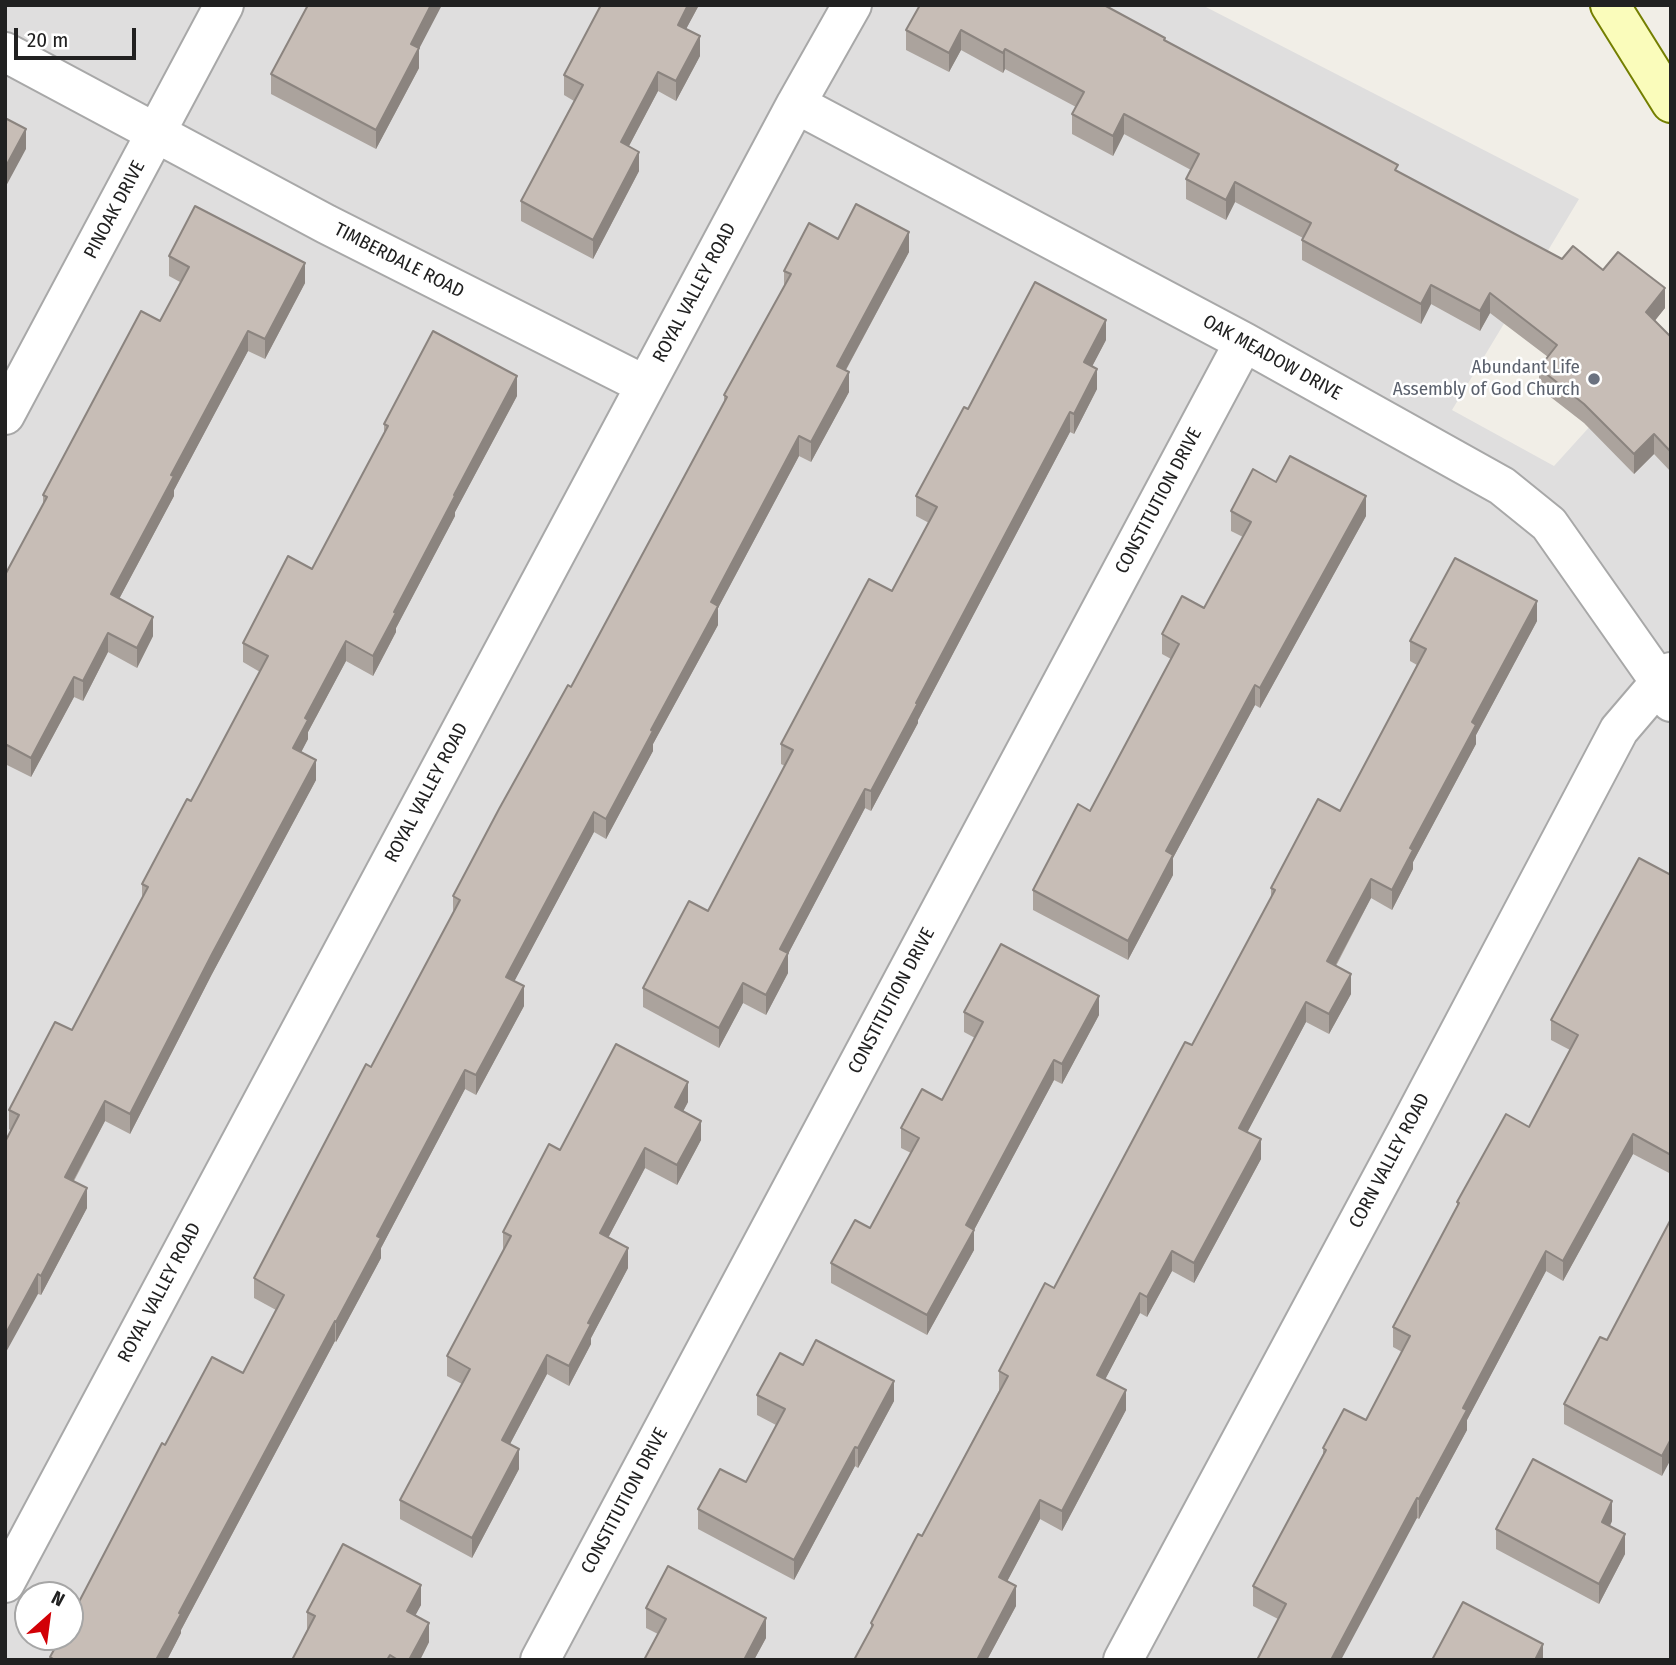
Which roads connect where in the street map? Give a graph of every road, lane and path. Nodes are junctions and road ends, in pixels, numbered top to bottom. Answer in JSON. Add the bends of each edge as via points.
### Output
{"nodes":[{"id":1,"x":224,"y":5,"type":"edge"},
{"id":2,"x":852,"y":5,"type":"edge"},
{"id":3,"x":1610,"y":5,"type":"edge"},
{"id":4,"x":5,"y":52,"type":"edge"},
{"id":5,"x":1671,"y":103,"type":"edge"},
{"id":6,"x":796,"y":104,"type":"junction"},
{"id":7,"x":156,"y":133,"type":"junction"},
{"id":8,"x":1244,"y":342,"type":"junction"},
{"id":9,"x":645,"y":385,"type":"junction"},
{"id":10,"x":5,"y":415,"type":"edge"},
{"id":11,"x":1667,"y":685,"type":"edge"},
{"id":12,"x":5,"y":1583,"type":"edge"},
{"id":13,"x":540,"y":1660,"type":"edge"},
{"id":14,"x":1123,"y":1660,"type":"edge"}],
"edges":[{"from":1,"to":7,"type":"street","name":"PINOAK DRIVE"},
{"from":2,"to":6,"type":"street","name":"ROYAL VALLEY ROAD"},
{"from":3,"to":5,"type":"main road"},
{"from":4,"to":7,"type":"street","name":"TIMBERDALE ROAD"},
{"from":6,"to":8,"type":"street","name":"OAK MEADOW DRIVE"},
{"from":6,"to":9,"type":"street","name":"ROYAL VALLEY ROAD"},
{"from":7,"to":9,"type":"street","name":"TIMBERDALE ROAD"},
{"from":7,"to":10,"type":"street","name":"PINOAK DRIVE"},
{"from":8,"to":11,"type":"street","name":"OAK MEADOW DRIVE","via":[[1502,486],[1549,524]]},
{"from":8,"to":13,"type":"street","name":"CONSTITUTION DRIVE"},
{"from":9,"to":12,"type":"street","name":"ROYAL VALLEY ROAD"},
{"from":11,"to":14,"type":"street","name":"CORN VALLEY ROAD","via":[[1619,730]]}]}
